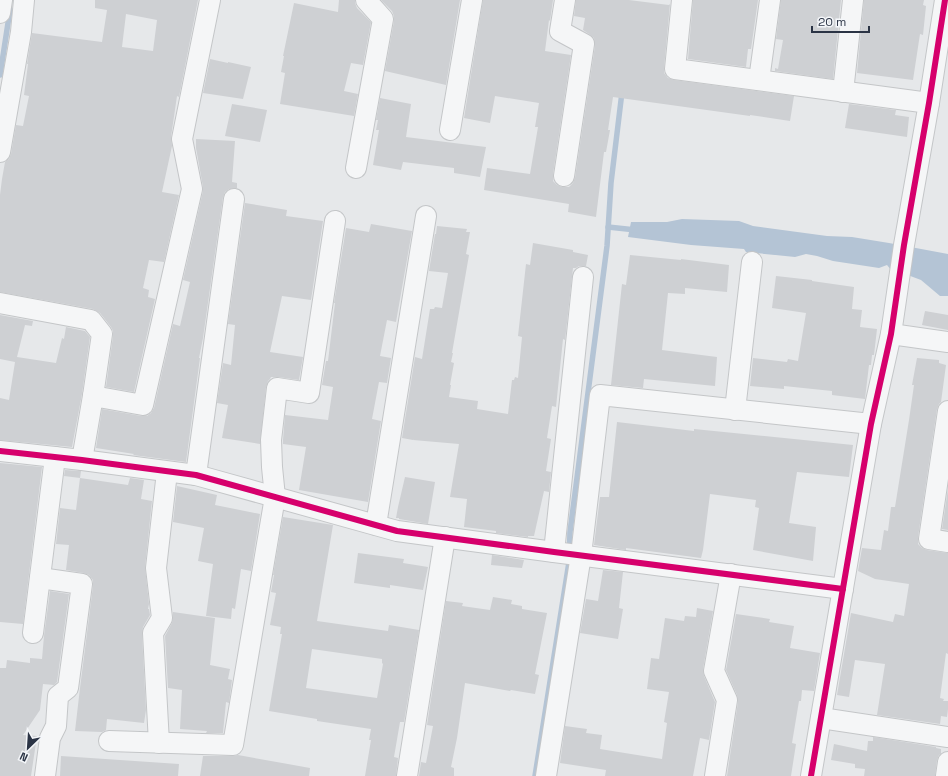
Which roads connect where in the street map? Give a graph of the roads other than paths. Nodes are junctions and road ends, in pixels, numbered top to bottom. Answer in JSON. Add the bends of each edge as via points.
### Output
{"nodes":[{"id":1,"x":2,"y":0,"type":"edge"},
{"id":2,"x":24,"y":0,"type":"edge"},
{"id":3,"x":210,"y":0,"type":"edge"},
{"id":4,"x":366,"y":0,"type":"edge"},
{"id":5,"x":472,"y":0,"type":"edge"},
{"id":6,"x":564,"y":0,"type":"edge"},
{"id":7,"x":682,"y":0,"type":"edge"},
{"id":8,"x":770,"y":0,"type":"edge"},
{"id":9,"x":853,"y":0,"type":"edge"},
{"id":10,"x":945,"y":0,"type":"edge"},
{"id":11,"x":0,"y":13,"type":"edge"},
{"id":12,"x":760,"y":80,"type":"junction"},
{"id":13,"x":843,"y":92,"type":"junction"},
{"id":14,"x":936,"y":96,"type":"edge"},
{"id":15,"x":450,"y":130,"type":"dead end"},
{"id":16,"x":0,"y":152,"type":"edge"},
{"id":17,"x":356,"y":168,"type":"dead end"},
{"id":18,"x":564,"y":176,"type":"dead end"},
{"id":19,"x":234,"y":198,"type":"dead end"},
{"id":20,"x":426,"y":216,"type":"dead end"},
{"id":21,"x":335,"y":222,"type":"dead end"},
{"id":22,"x":752,"y":262,"type":"dead end"},
{"id":23,"x":583,"y":276,"type":"dead end"},
{"id":24,"x":0,"y":303,"type":"edge"},
{"id":25,"x":890,"y":334,"type":"junction"},
{"id":26,"x":948,"y":342,"type":"edge"},
{"id":27,"x":93,"y":396,"type":"junction"},
{"id":28,"x":735,"y":410,"type":"junction"},
{"id":29,"x":948,"y":410,"type":"edge"},
{"id":30,"x":871,"y":424,"type":"junction"},
{"id":31,"x":0,"y":451,"type":"edge"},
{"id":32,"x":55,"y":457,"type":"junction"},
{"id":33,"x":82,"y":460,"type":"junction"},
{"id":34,"x":167,"y":472,"type":"junction"},
{"id":35,"x":196,"y":475,"type":"junction"},
{"id":36,"x":275,"y":497,"type":"junction"},
{"id":37,"x":376,"y":525,"type":"junction"},
{"id":38,"x":445,"y":537,"type":"junction"},
{"id":39,"x":948,"y":542,"type":"edge"},
{"id":40,"x":569,"y":554,"type":"junction"},
{"id":41,"x":731,"y":574,"type":"junction"},
{"id":42,"x":40,"y":578,"type":"junction"},
{"id":43,"x":842,"y":589,"type":"junction"},
{"id":44,"x":33,"y":633,"type":"dead end"},
{"id":45,"x":821,"y":718,"type":"junction"},
{"id":46,"x":948,"y":737,"type":"edge"},
{"id":47,"x":109,"y":741,"type":"dead end"},
{"id":48,"x":159,"y":743,"type":"junction"},
{"id":49,"x":948,"y":762,"type":"edge"},
{"id":50,"x":46,"y":776,"type":"edge"},
{"id":51,"x":407,"y":776,"type":"edge"},
{"id":52,"x":546,"y":776,"type":"edge"},
{"id":53,"x":715,"y":776,"type":"edge"},
{"id":54,"x":811,"y":776,"type":"edge"},
{"id":55,"x":946,"y":776,"type":"edge"}],
"edges":[{"from":1,"to":11,"type":"street"},
{"from":2,"to":16,"type":"street","via":[[21,32]]},
{"from":3,"to":27,"type":"street","via":[[182,139],[192,189],[143,405]]},
{"from":4,"to":17,"type":"street","via":[[383,18]]},
{"from":5,"to":15,"type":"street"},
{"from":6,"to":18,"type":"street","via":[[560,31],[584,44]]},
{"from":7,"to":12,"type":"street","via":[[675,68]]},
{"from":8,"to":12,"type":"street"},
{"from":9,"to":13,"type":"street"},
{"from":10,"to":14,"type":"street"},
{"from":12,"to":13,"type":"street"},
{"from":13,"to":14,"type":"street"},
{"from":14,"to":25,"type":"street","via":[[904,245]]},
{"from":19,"to":35,"type":"street"},
{"from":20,"to":37,"type":"street"},
{"from":21,"to":36,"type":"street","via":[[309,393],[278,388],[271,440]]},
{"from":22,"to":28,"type":"street"},
{"from":23,"to":40,"type":"street"},
{"from":24,"to":27,"type":"street","via":[[91,320],[102,334]]},
{"from":25,"to":26,"type":"street"},
{"from":25,"to":30,"type":"street"},
{"from":27,"to":33,"type":"street"},
{"from":28,"to":30,"type":"street"},
{"from":28,"to":40,"type":"street","via":[[600,395]]},
{"from":29,"to":39,"type":"street","via":[[930,539]]},
{"from":30,"to":43,"type":"street"},
{"from":31,"to":32,"type":"street"},
{"from":32,"to":33,"type":"street"},
{"from":32,"to":42,"type":"street"},
{"from":33,"to":34,"type":"street"},
{"from":34,"to":35,"type":"street"},
{"from":34,"to":48,"type":"street","via":[[156,568],[162,618],[153,633]]},
{"from":35,"to":36,"type":"street"},
{"from":36,"to":37,"type":"street"},
{"from":36,"to":48,"type":"street","via":[[233,745]]},
{"from":37,"to":38,"type":"street","via":[[397,531]]},
{"from":38,"to":40,"type":"street"},
{"from":38,"to":51,"type":"street"},
{"from":40,"to":41,"type":"street"},
{"from":40,"to":52,"type":"street"},
{"from":41,"to":43,"type":"street"},
{"from":41,"to":53,"type":"street","via":[[714,671],[727,700]]},
{"from":42,"to":44,"type":"street"},
{"from":42,"to":50,"type":"street","via":[[82,584],[68,688],[58,696],[56,726],[50,738]]},
{"from":43,"to":45,"type":"street"},
{"from":45,"to":46,"type":"street"},
{"from":45,"to":54,"type":"street"},
{"from":47,"to":48,"type":"street"},
{"from":49,"to":55,"type":"street"}]}
